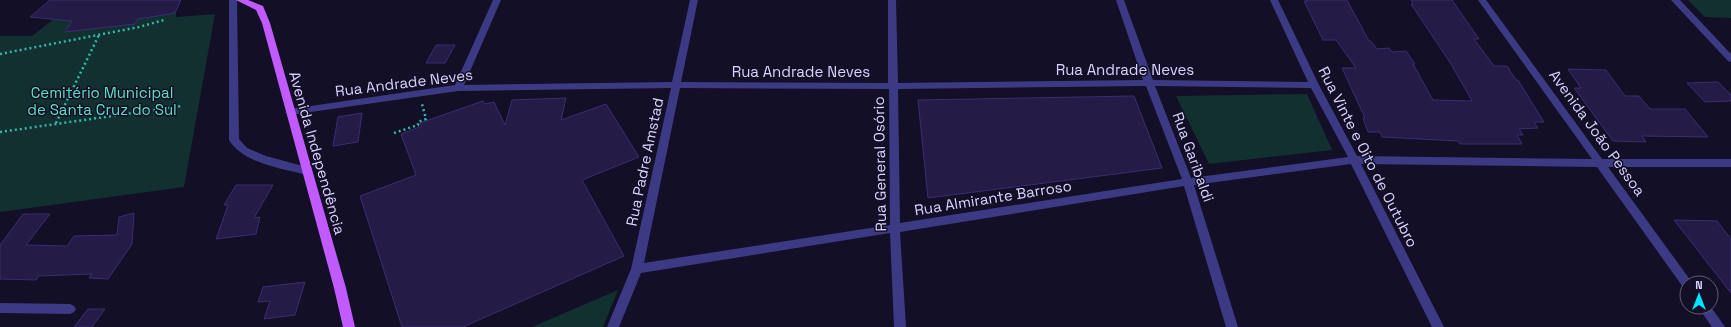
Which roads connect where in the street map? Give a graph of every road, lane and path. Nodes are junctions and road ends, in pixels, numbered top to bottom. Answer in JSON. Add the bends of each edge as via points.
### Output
{"nodes":[{"id":1,"x":233,"y":0,"type":"edge"},
{"id":2,"x":240,"y":0,"type":"edge"},
{"id":3,"x":497,"y":0,"type":"edge"},
{"id":4,"x":694,"y":0,"type":"edge"},
{"id":5,"x":892,"y":0,"type":"edge"},
{"id":6,"x":1120,"y":0,"type":"edge"},
{"id":7,"x":1274,"y":0,"type":"edge"},
{"id":8,"x":1482,"y":0,"type":"edge"},
{"id":9,"x":1674,"y":0,"type":"edge"},
{"id":10,"x":164,"y":20,"type":"dead end"},
{"id":11,"x":99,"y":35,"type":"junction"},
{"id":12,"x":0,"y":54,"type":"edge"},
{"id":13,"x":1731,"y":59,"type":"edge"},
{"id":14,"x":1149,"y":83,"type":"junction"},
{"id":15,"x":676,"y":85,"type":"junction"},
{"id":16,"x":1314,"y":85,"type":"junction"},
{"id":17,"x":894,"y":86,"type":"junction"},
{"id":18,"x":458,"y":88,"type":"junction"},
{"id":19,"x":419,"y":94,"type":"junction"},
{"id":20,"x":182,"y":106,"type":"dead end"},
{"id":21,"x":290,"y":112,"type":"junction"},
{"id":22,"x":56,"y":123,"type":"junction"},
{"id":23,"x":0,"y":132,"type":"edge"},
{"id":24,"x":394,"y":133,"type":"dead end"},
{"id":25,"x":1354,"y":160,"type":"junction"},
{"id":26,"x":1599,"y":163,"type":"junction"},
{"id":27,"x":1731,"y":163,"type":"edge"},
{"id":28,"x":306,"y":171,"type":"junction"},
{"id":29,"x":1188,"y":182,"type":"junction"},
{"id":30,"x":895,"y":229,"type":"junction"},
{"id":31,"x":637,"y":269,"type":"junction"},
{"id":32,"x":1680,"y":275,"type":"edge"},
{"id":33,"x":0,"y":308,"type":"edge"},
{"id":34,"x":70,"y":309,"type":"dead end"},
{"id":35,"x":1710,"y":315,"type":"edge"},
{"id":36,"x":349,"y":327,"type":"edge"},
{"id":37,"x":613,"y":327,"type":"edge"},
{"id":38,"x":900,"y":327,"type":"edge"},
{"id":39,"x":1232,"y":327,"type":"edge"},
{"id":40,"x":1438,"y":327,"type":"edge"},
{"id":41,"x":1719,"y":327,"type":"edge"}],
"edges":[{"from":1,"to":28,"type":"street","via":[[234,140],[244,151]]},
{"from":2,"to":21,"type":"main road","name":"Avenida Independência","via":[[260,8]]},
{"from":3,"to":18,"type":"street"},
{"from":4,"to":15,"type":"street","name":"Rua Padre Amstad"},
{"from":5,"to":17,"type":"street","name":"Rua General Osório"},
{"from":6,"to":14,"type":"street","name":"Rua Garibaldi"},
{"from":7,"to":16,"type":"street","name":"Rua Vinte e Oito de Outubro"},
{"from":8,"to":26,"type":"street","name":"Avenida João Pessoa"},
{"from":9,"to":13,"type":"street"},
{"from":10,"to":11,"type":"path","via":[[140,28]]},
{"from":11,"to":12,"type":"path"},
{"from":11,"to":22,"type":"path"},
{"from":14,"to":16,"type":"street","name":"Rua Andrade Neves"},
{"from":14,"to":17,"type":"street","name":"Rua Andrade Neves"},
{"from":14,"to":29,"type":"street","name":"Rua Garibaldi"},
{"from":15,"to":17,"type":"street","name":"Rua Andrade Neves"},
{"from":15,"to":18,"type":"street","name":"Rua Andrade Neves"},
{"from":15,"to":31,"type":"street","name":"Rua Padre Amstad"},
{"from":16,"to":25,"type":"street","name":"Rua Vinte e Oito de Outubro"},
{"from":17,"to":30,"type":"street","name":"Rua General Osório"},
{"from":18,"to":19,"type":"street","name":"Rua Andrade Neves"},
{"from":19,"to":21,"type":"street","name":"Rua Andrade Neves"},
{"from":19,"to":24,"type":"path","via":[[426,119],[418,122],[418,125]]},
{"from":20,"to":22,"type":"path"},
{"from":21,"to":28,"type":"main road","name":"Avenida Independência"},
{"from":22,"to":23,"type":"path"},
{"from":25,"to":26,"type":"street","name":"Rua Almirante Barroso"},
{"from":25,"to":29,"type":"street","name":"Rua Almirante Barroso"},
{"from":25,"to":40,"type":"street","name":"Rua Vinte e Oito de Outubro"},
{"from":26,"to":27,"type":"street","name":"Rua Almirante Barroso"},
{"from":26,"to":32,"type":"street","name":"Avenida João Pessoa"},
{"from":28,"to":36,"type":"main road","name":"Avenida Independência"},
{"from":29,"to":30,"type":"street","name":"Rua Almirante Barroso"},
{"from":29,"to":39,"type":"street","name":"Rua Garibaldi"},
{"from":30,"to":31,"type":"street","name":"Rua Almirante Barroso"},
{"from":30,"to":38,"type":"street","name":"Rua General Osório"},
{"from":31,"to":37,"type":"street","name":"Rua Padre Amstad"},
{"from":33,"to":34,"type":"street"},
{"from":35,"to":41,"type":"street"}]}
